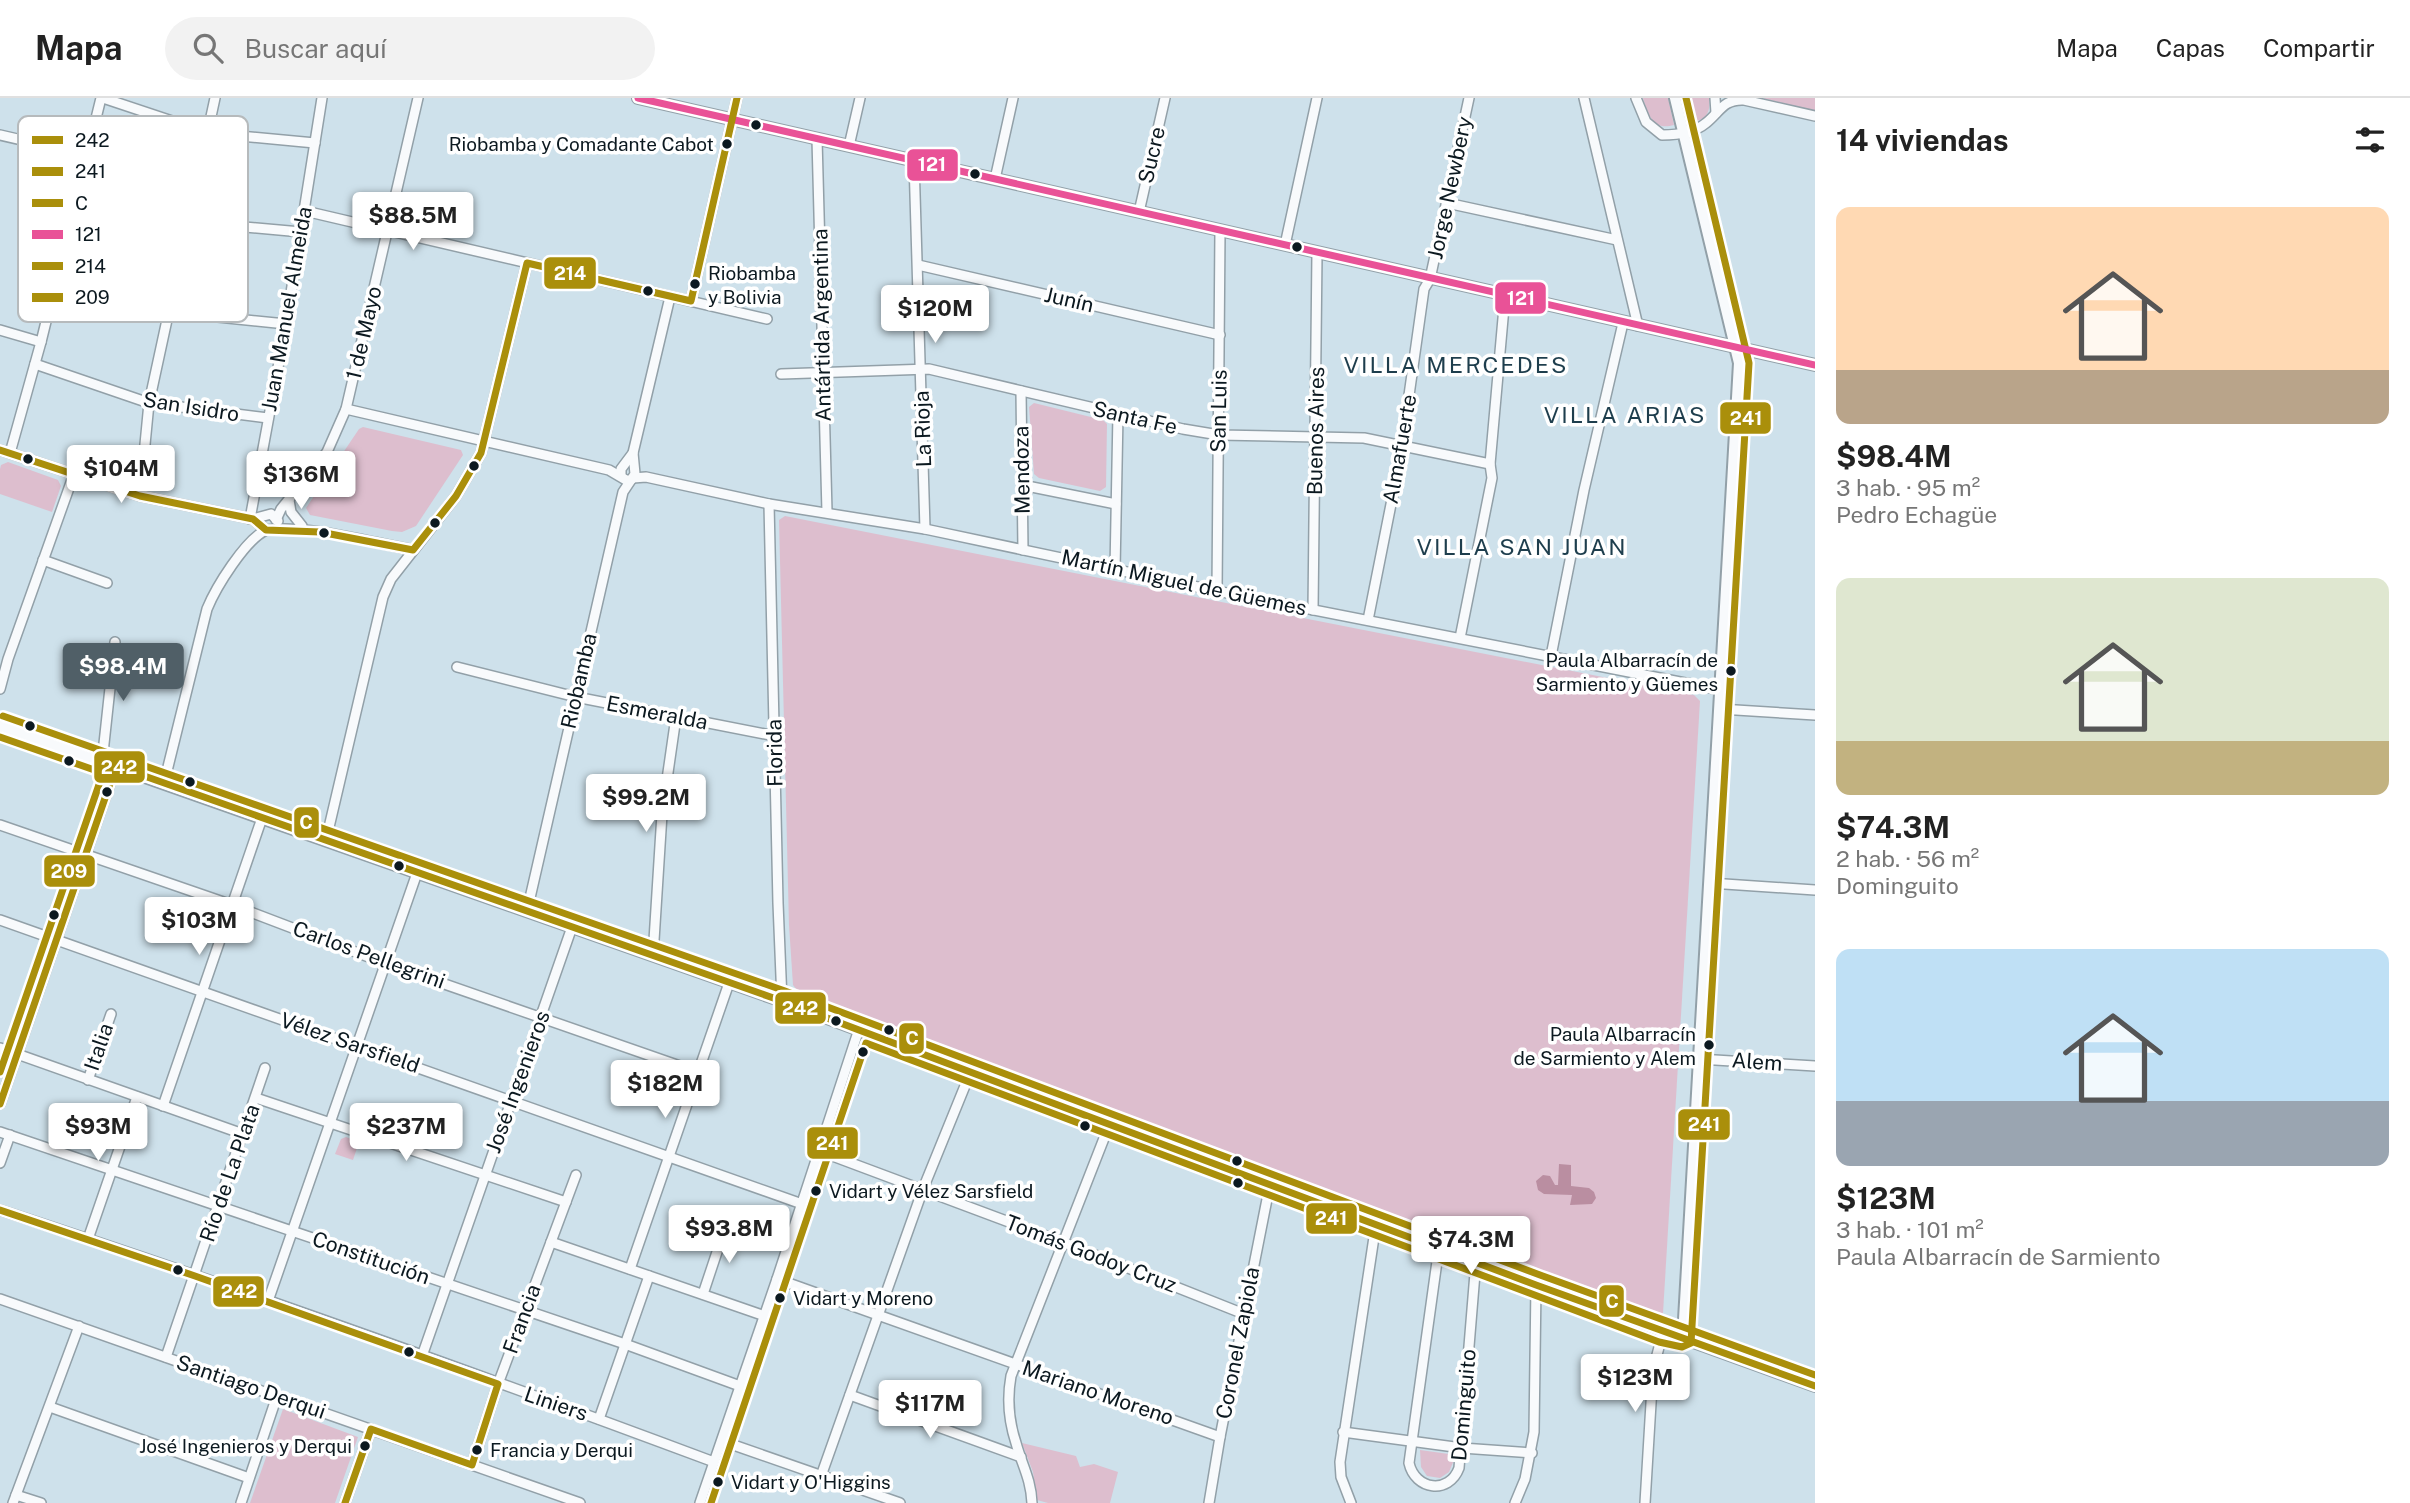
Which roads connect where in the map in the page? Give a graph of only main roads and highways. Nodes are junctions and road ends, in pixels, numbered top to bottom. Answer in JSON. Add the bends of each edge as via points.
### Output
{"nodes":[{"id":1,"x":638,"y":98,"type":"edge"},
{"id":2,"x":1675,"y":98,"type":"edge"},
{"id":3,"x":1735,"y":346,"type":"junction"},
{"id":4,"x":1815,"y":365,"type":"edge"},
{"id":5,"x":0,"y":726,"type":"edge"},
{"id":6,"x":1683,"y":1337,"type":"junction"},
{"id":7,"x":1815,"y":1386,"type":"edge"}],
"edges":[{"from":1,"to":3,"type":"main road"},
{"from":2,"to":3,"type":"main road"},
{"from":3,"to":4,"type":"main road"},
{"from":3,"to":6,"type":"main road","via":[[1738,392]]},
{"from":5,"to":6,"type":"main road","via":[[782,1001]]},
{"from":6,"to":7,"type":"main road"}]}
